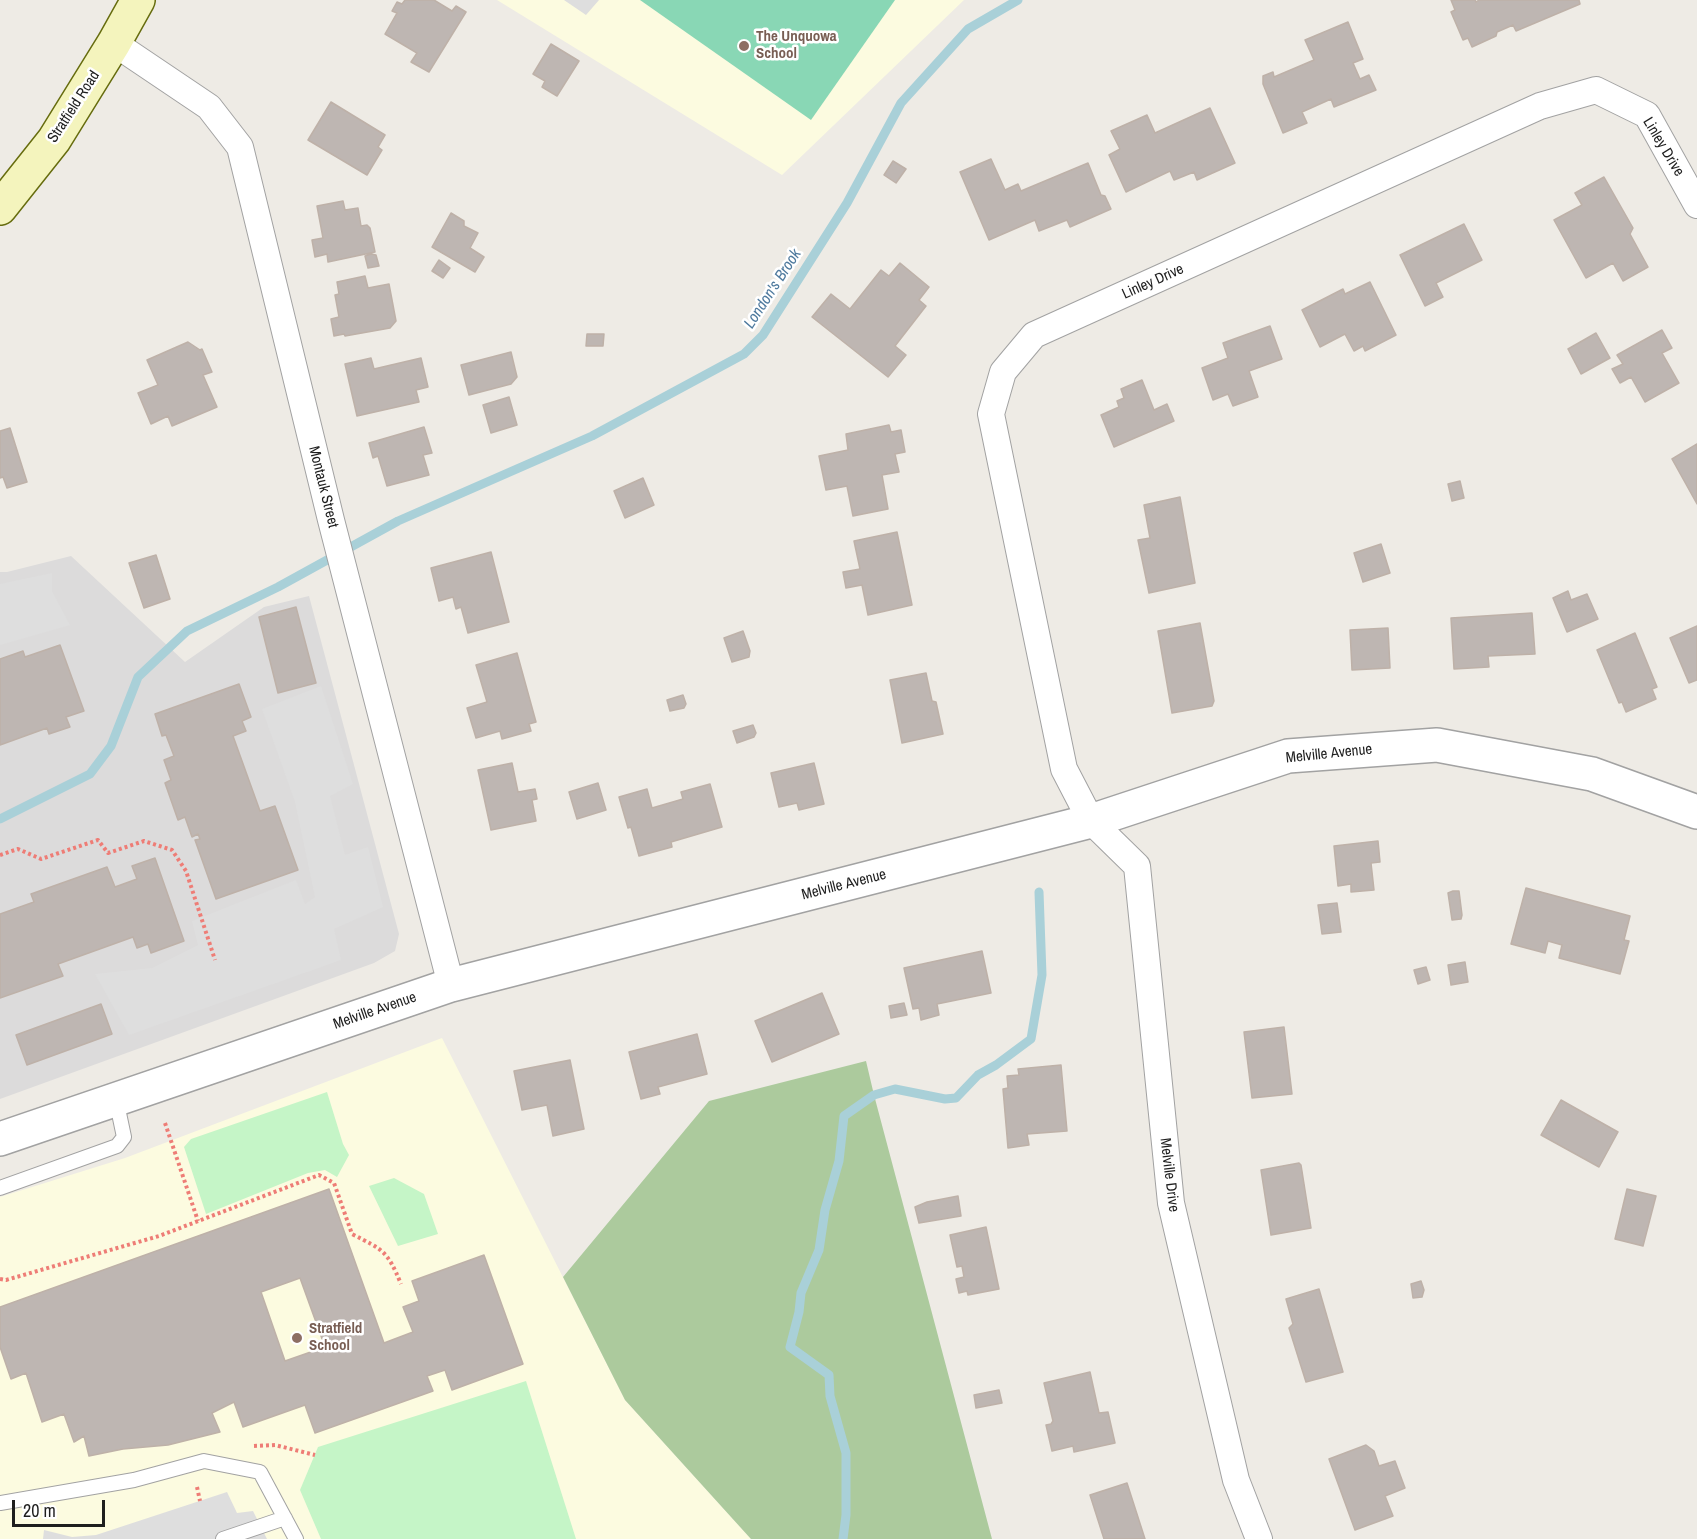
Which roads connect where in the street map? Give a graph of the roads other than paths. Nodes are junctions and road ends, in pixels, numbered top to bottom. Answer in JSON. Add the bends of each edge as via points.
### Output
{"nodes":[{"id":1,"x":138,"y":0,"type":"edge"},
{"id":2,"x":114,"y":43,"type":"junction"},
{"id":3,"x":1697,"y":205,"type":"edge"},
{"id":4,"x":0,"y":208,"type":"edge"},
{"id":5,"x":1697,"y":812,"type":"edge"},
{"id":6,"x":1091,"y":821,"type":"junction"},
{"id":7,"x":451,"y":985,"type":"junction"},
{"id":8,"x":116,"y":1099,"type":"junction"},
{"id":9,"x":0,"y":1139,"type":"edge"},
{"id":10,"x":0,"y":1188,"type":"edge"},
{"id":11,"x":0,"y":1503,"type":"edge"},
{"id":12,"x":285,"y":1518,"type":"junction"},
{"id":13,"x":223,"y":1539,"type":"edge"},
{"id":14,"x":296,"y":1539,"type":"edge"},
{"id":15,"x":1259,"y":1539,"type":"edge"}],
"edges":[{"from":1,"to":2,"type":"main road","name":"Stratfield Road"},
{"from":2,"to":4,"type":"main road","name":"Stratfield Road","via":[[54,140]]},
{"from":2,"to":7,"type":"street","name":"Montauk Street","via":[[209,107],[240,147]]},
{"from":3,"to":6,"type":"street","name":"Linley Drive","via":[[1647,115],[1596,90],[1540,106],[1034,335],[1003,372],[991,414],[1064,769]]},
{"from":5,"to":6,"type":"street","name":"Melville Avenue","via":[[1592,774],[1437,745],[1288,756]]},
{"from":6,"to":7,"type":"street","name":"Melville Avenue"},
{"from":6,"to":15,"type":"street","name":"Melville Drive","via":[[1137,866],[1171,1203],[1236,1480]]},
{"from":7,"to":8,"type":"street","name":"Melville Avenue"},
{"from":8,"to":9,"type":"street","name":"Melville Avenue"},
{"from":8,"to":10,"type":"lane","via":[[124,1137],[117,1146]]},
{"from":11,"to":12,"type":"lane","via":[[134,1480],[204,1461],[260,1472]]},
{"from":12,"to":13,"type":"lane"},
{"from":12,"to":14,"type":"lane"}]}
